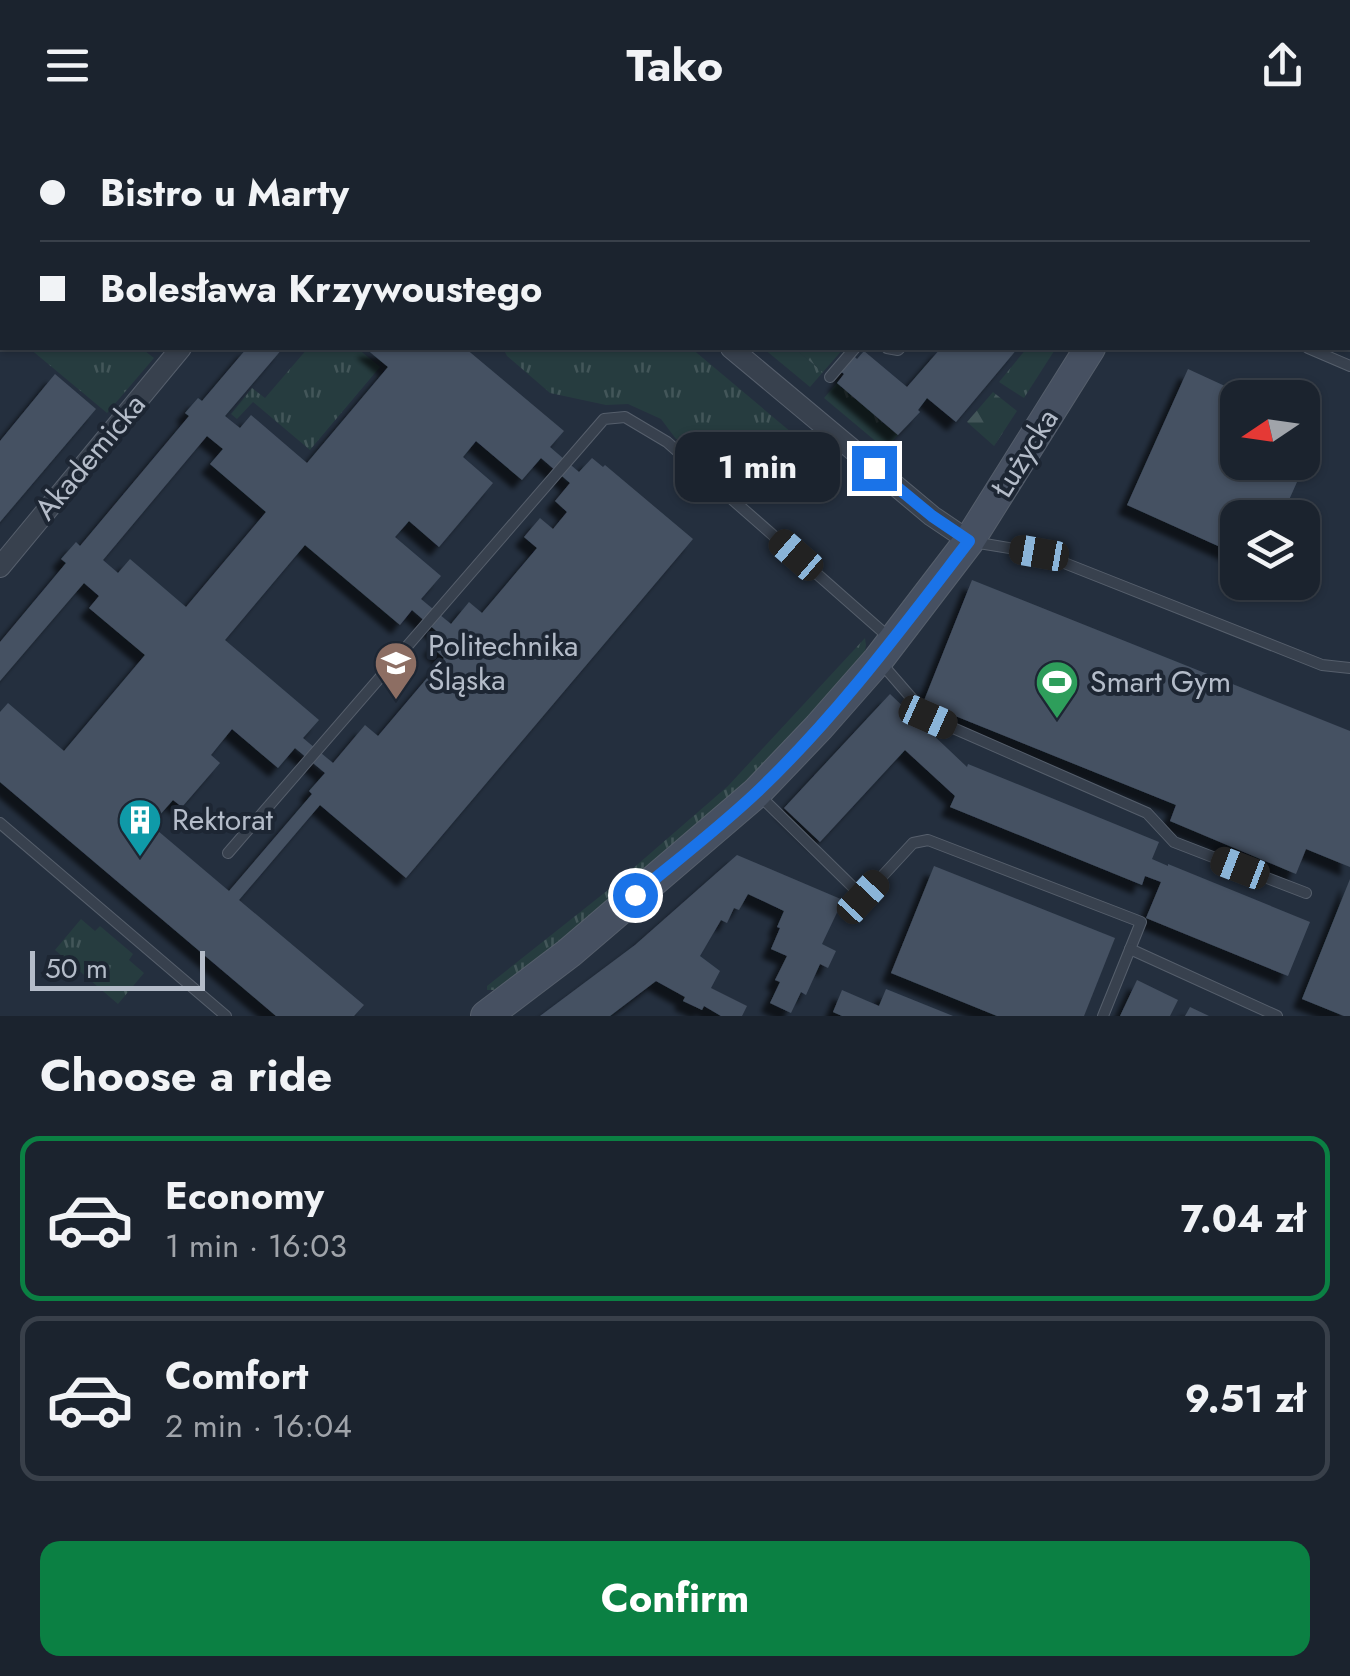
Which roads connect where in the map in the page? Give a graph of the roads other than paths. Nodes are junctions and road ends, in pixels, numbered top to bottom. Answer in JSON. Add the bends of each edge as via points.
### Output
{"nodes":[{"id":1,"x":179,"y":350,"type":"edge"},
{"id":2,"x":733,"y":350,"type":"edge"},
{"id":3,"x":854,"y":350,"type":"edge"},
{"id":4,"x":1089,"y":350,"type":"edge"},
{"id":5,"x":1313,"y":350,"type":"edge"},
{"id":6,"x":1350,"y":366,"type":"edge"},
{"id":7,"x":830,"y":377,"type":"dead end"},
{"id":8,"x":969,"y":541,"type":"junction"},
{"id":9,"x":0,"y":566,"type":"edge"},
{"id":10,"x":885,"y":650,"type":"junction"},
{"id":11,"x":1350,"y":668,"type":"edge"},
{"id":12,"x":756,"y":792,"type":"junction"},
{"id":13,"x":0,"y":823,"type":"edge"},
{"id":14,"x":228,"y":853,"type":"dead end"},
{"id":15,"x":1306,"y":893,"type":"dead end"},
{"id":16,"x":1130,"y":949,"type":"junction"},
{"id":17,"x":226,"y":1016,"type":"edge"},
{"id":18,"x":486,"y":1016,"type":"edge"},
{"id":19,"x":1103,"y":1016,"type":"edge"},
{"id":20,"x":1277,"y":1016,"type":"edge"}],
"edges":[{"from":1,"to":9,"type":"street","name":"Akademicka"},
{"from":2,"to":8,"type":"street"},
{"from":3,"to":7,"type":"lane"},
{"from":4,"to":8,"type":"street","name":"Łużycka"},
{"from":5,"to":6,"type":"lane"},
{"from":8,"to":10,"type":"street","name":"Łużycka"},
{"from":8,"to":11,"type":"lane","via":[[1039,553],[1322,665]]},
{"from":10,"to":12,"type":"street","name":"Łużycka"},
{"from":10,"to":14,"type":"lane","via":[[668,442],[625,417],[604,419]]},
{"from":10,"to":15,"type":"lane","via":[[928,717],[1148,813],[1174,842]]},
{"from":12,"to":16,"type":"lane","via":[[863,897],[914,843],[928,840],[1141,922]]},
{"from":12,"to":18,"type":"street","name":"Łużycka","via":[[569,954]]},
{"from":13,"to":17,"type":"lane"},
{"from":16,"to":19,"type":"lane"},
{"from":16,"to":20,"type":"lane"}]}
